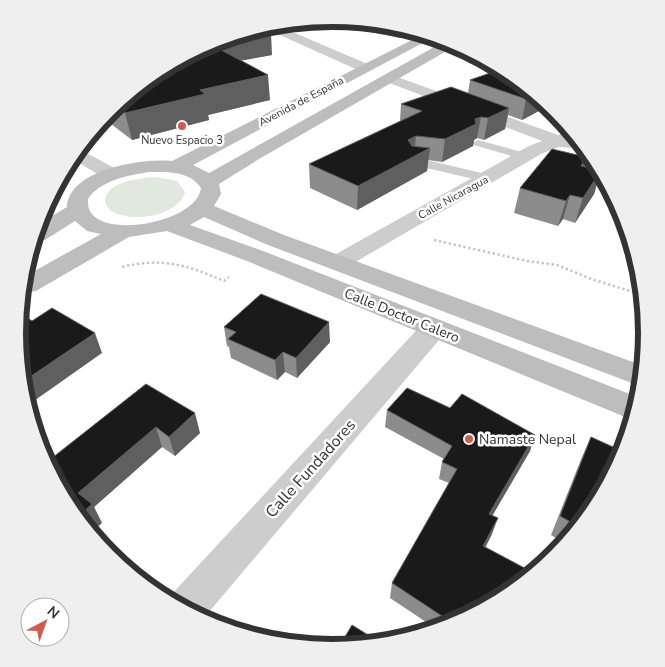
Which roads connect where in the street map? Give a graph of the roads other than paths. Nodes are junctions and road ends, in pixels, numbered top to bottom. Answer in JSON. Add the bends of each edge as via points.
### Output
{"nodes":[{"id":1,"x":280,"y":32,"type":"edge"},
{"id":2,"x":420,"y":41,"type":"edge"},
{"id":3,"x":442,"y":48,"type":"edge"},
{"id":4,"x":365,"y":68,"type":"junction"},
{"id":5,"x":389,"y":78,"type":"junction"},
{"id":6,"x":564,"y":138,"type":"edge"},
{"id":7,"x":478,"y":143,"type":"edge"},
{"id":8,"x":525,"y":156,"type":"junction"},
{"id":9,"x":82,"y":157,"type":"edge"},
{"id":10,"x":414,"y":164,"type":"edge"},
{"id":11,"x":175,"y":167,"type":"junction"},
{"id":12,"x":111,"y":174,"type":"junction"},
{"id":13,"x":486,"y":178,"type":"junction"},
{"id":14,"x":208,"y":182,"type":"junction"},
{"id":15,"x":202,"y":208,"type":"junction"},
{"id":16,"x":78,"y":210,"type":"junction"},
{"id":17,"x":170,"y":226,"type":"junction"},
{"id":18,"x":45,"y":230,"type":"edge"},
{"id":19,"x":123,"y":231,"type":"junction"},
{"id":20,"x":337,"y":263,"type":"junction"},
{"id":21,"x":31,"y":284,"type":"edge"},
{"id":22,"x":434,"y":328,"type":"junction"},
{"id":23,"x":636,"y":374,"type":"edge"},
{"id":24,"x":630,"y":407,"type":"edge"},
{"id":25,"x":189,"y":604,"type":"edge"}],
"edges":[{"from":1,"to":4,"type":"street"},
{"from":2,"to":4,"type":"street","name":"Avenida de España"},
{"from":3,"to":5,"type":"street","name":"Avenida de España"},
{"from":4,"to":11,"type":"street","name":"Avenida de España"},
{"from":5,"to":6,"type":"street"},
{"from":5,"to":14,"type":"street","name":"Avenida de España"},
{"from":6,"to":8,"type":"street","name":"Calle Nicaragua"},
{"from":7,"to":8,"type":"lane"},
{"from":8,"to":13,"type":"street","name":"Calle Nicaragua"},
{"from":9,"to":12,"type":"street"},
{"from":10,"to":13,"type":"lane"},
{"from":11,"to":12,"type":"street","via":[[136,168]]},
{"from":11,"to":14,"type":"street","via":[[196,172]]},
{"from":12,"to":16,"type":"street","via":[[81,194]]},
{"from":13,"to":20,"type":"street","name":"Calle Nicaragua"},
{"from":14,"to":15,"type":"street","via":[[211,195]]},
{"from":15,"to":17,"type":"street"},
{"from":15,"to":20,"type":"street","name":"Calle Doctor Calero"},
{"from":16,"to":18,"type":"street"},
{"from":16,"to":19,"type":"street","via":[[85,220],[101,228]]},
{"from":17,"to":19,"type":"street"},
{"from":17,"to":22,"type":"street","name":"Calle Doctor Calero","via":[[255,256]]},
{"from":19,"to":21,"type":"street"},
{"from":20,"to":23,"type":"street","name":"Calle Doctor Calero"},
{"from":22,"to":24,"type":"street","name":"Calle Doctor Calero"},
{"from":22,"to":25,"type":"street","name":"Calle Fundadores"}]}
